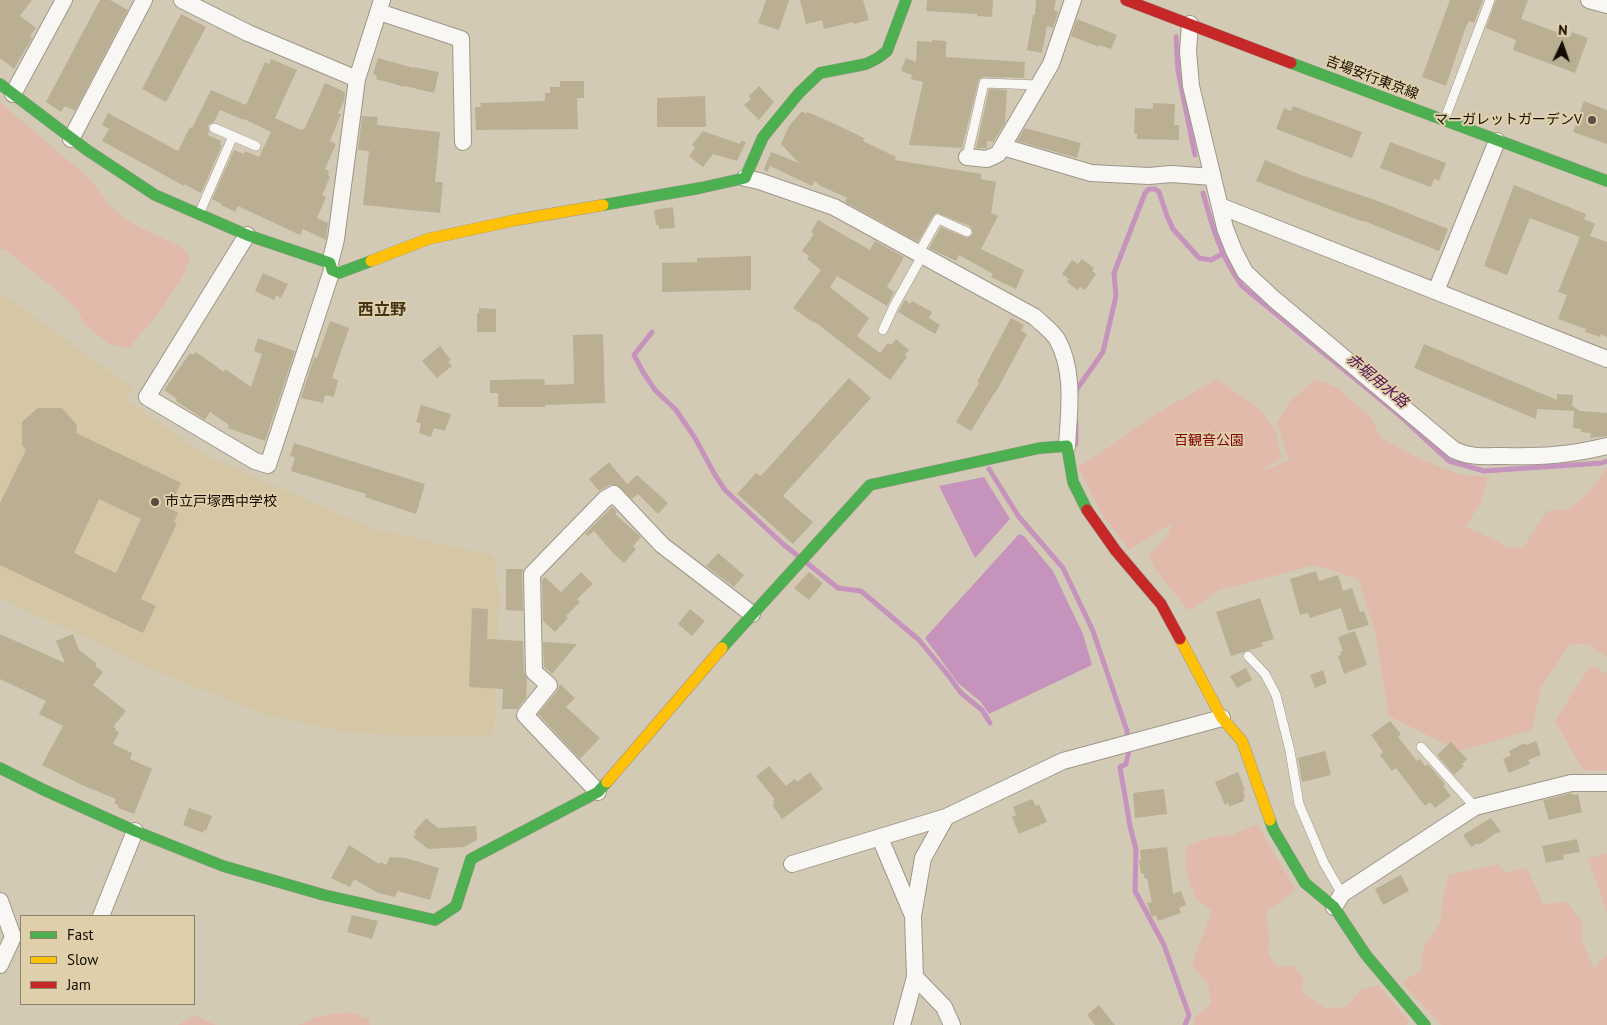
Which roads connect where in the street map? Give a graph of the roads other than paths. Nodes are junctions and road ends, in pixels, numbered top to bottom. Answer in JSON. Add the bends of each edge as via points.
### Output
{"nodes":[{"id":1,"x":64,"y":0,"type":"edge"},
{"id":2,"x":144,"y":0,"type":"edge"},
{"id":3,"x":182,"y":0,"type":"edge"},
{"id":4,"x":906,"y":0,"type":"edge"},
{"id":5,"x":1073,"y":0,"type":"edge"},
{"id":6,"x":1126,"y":0,"type":"edge"},
{"id":7,"x":1490,"y":0,"type":"edge"},
{"id":8,"x":1589,"y":0,"type":"edge"},
{"id":9,"x":1607,"y":5,"type":"edge"},
{"id":10,"x":380,"y":6,"type":"edge"},
{"id":11,"x":1170,"y":8,"type":"edge"},
{"id":12,"x":1190,"y":24,"type":"junction"},
{"id":13,"x":357,"y":79,"type":"junction"},
{"id":14,"x":1037,"y":85,"type":"junction"},
{"id":15,"x":6,"y":89,"type":"edge"},
{"id":16,"x":1444,"y":121,"type":"junction"},
{"id":17,"x":214,"y":128,"type":"dead end"},
{"id":18,"x":233,"y":136,"type":"junction"},
{"id":19,"x":71,"y":139,"type":"junction"},
{"id":20,"x":1497,"y":141,"type":"junction"},
{"id":21,"x":463,"y":142,"type":"dead end"},
{"id":22,"x":256,"y":146,"type":"dead end"},
{"id":23,"x":1003,"y":147,"type":"junction"},
{"id":24,"x":967,"y":157,"type":"joint"},
{"id":25,"x":1213,"y":177,"type":"junction"},
{"id":26,"x":744,"y":178,"type":"junction"},
{"id":27,"x":1607,"y":182,"type":"edge"},
{"id":28,"x":1220,"y":206,"type":"junction"},
{"id":29,"x":198,"y":215,"type":"junction"},
{"id":30,"x":967,"y":232,"type":"dead end"},
{"id":31,"x":247,"y":235,"type":"junction"},
{"id":32,"x":920,"y":255,"type":"junction"},
{"id":33,"x":331,"y":267,"type":"junction"},
{"id":34,"x":1436,"y":291,"type":"junction"},
{"id":35,"x":883,"y":330,"type":"dead end"},
{"id":36,"x":1607,"y":359,"type":"edge"},
{"id":37,"x":1067,"y":446,"type":"junction"},
{"id":38,"x":1607,"y":446,"type":"edge"},
{"id":39,"x":752,"y":614,"type":"junction"},
{"id":40,"x":1248,"y":656,"type":"dead end"},
{"id":41,"x":1222,"y":718,"type":"junction"},
{"id":42,"x":1422,"y":747,"type":"dead end"},
{"id":43,"x":0,"y":768,"type":"edge"},
{"id":44,"x":1607,"y":783,"type":"edge"},
{"id":45,"x":598,"y":792,"type":"junction"},
{"id":46,"x":1475,"y":807,"type":"junction"},
{"id":47,"x":946,"y":817,"type":"junction"},
{"id":48,"x":135,"y":831,"type":"junction"},
{"id":49,"x":880,"y":838,"type":"junction"},
{"id":50,"x":792,"y":864,"type":"dead end"},
{"id":51,"x":1338,"y":900,"type":"junction"},
{"id":52,"x":0,"y":901,"type":"edge"},
{"id":53,"x":101,"y":915,"type":"edge"},
{"id":54,"x":913,"y":916,"type":"junction"},
{"id":55,"x":17,"y":940,"type":"edge"},
{"id":56,"x":0,"y":964,"type":"edge"},
{"id":57,"x":915,"y":977,"type":"junction"},
{"id":58,"x":902,"y":1025,"type":"edge"},
{"id":59,"x":952,"y":1025,"type":"edge"},
{"id":60,"x":1425,"y":1025,"type":"edge"}],
"edges":[{"from":1,"to":15,"type":"street"},
{"from":2,"to":19,"type":"street"},
{"from":3,"to":13,"type":"street","via":[[248,33]]},
{"from":4,"to":26,"type":"street","via":[[886,51],[866,64],[820,73],[799,92],[763,137]]},
{"from":5,"to":14,"type":"street","via":[[1051,64]]},
{"from":6,"to":11,"type":"street","name":"吉場安行東京線"},
{"from":7,"to":16,"type":"lane"},
{"from":8,"to":9,"type":"street"},
{"from":10,"to":13,"type":"street"},
{"from":10,"to":21,"type":"street","via":[[461,39]]},
{"from":11,"to":12,"type":"street","name":"吉場安行東京線"},
{"from":12,"to":16,"type":"street","name":"吉場安行東京線"},
{"from":12,"to":25,"type":"street","via":[[1191,86]]},
{"from":13,"to":33,"type":"street"},
{"from":14,"to":23,"type":"street"},
{"from":14,"to":24,"type":"lane","via":[[984,83]]},
{"from":15,"to":19,"type":"street"},
{"from":16,"to":20,"type":"street","name":"吉場安行東京線"},
{"from":17,"to":18,"type":"lane"},
{"from":18,"to":22,"type":"lane"},
{"from":18,"to":29,"type":"lane"},
{"from":19,"to":29,"type":"street","via":[[142,188]]},
{"from":20,"to":27,"type":"street","name":"吉場安行東京線"},
{"from":20,"to":34,"type":"street"},
{"from":23,"to":24,"type":"street","via":[[998,154],[987,159]]},
{"from":23,"to":25,"type":"street","via":[[1091,173]]},
{"from":25,"to":28,"type":"street"},
{"from":26,"to":32,"type":"street","via":[[834,207]]},
{"from":26,"to":33,"type":"street","via":[[428,239],[339,273]]},
{"from":28,"to":34,"type":"street"},
{"from":28,"to":38,"type":"street","via":[[1225,228],[1245,272],[1454,450],[1466,456],[1540,457]]},
{"from":29,"to":31,"type":"street"},
{"from":30,"to":32,"type":"lane","via":[[938,219]]},
{"from":31,"to":33,"type":"street"},
{"from":31,"to":33,"type":"street","via":[[147,397],[254,461],[268,465]]},
{"from":32,"to":35,"type":"lane"},
{"from":32,"to":37,"type":"street","via":[[1035,317],[1056,338],[1065,357],[1070,388]]},
{"from":34,"to":36,"type":"street"},
{"from":37,"to":39,"type":"street","via":[[1040,448],[870,485]]},
{"from":37,"to":41,"type":"street","via":[[1075,486],[1095,523],[1162,604]]},
{"from":39,"to":45,"type":"street"},
{"from":39,"to":45,"type":"street","via":[[662,545],[614,494],[605,499],[532,574],[534,672],[549,685],[524,715]]},
{"from":40,"to":51,"type":"lane","via":[[1265,674],[1276,695],[1299,804]]},
{"from":41,"to":47,"type":"street","via":[[1063,761]]},
{"from":41,"to":51,"type":"street","via":[[1242,740],[1273,828],[1305,883]]},
{"from":42,"to":46,"type":"lane"},
{"from":43,"to":48,"type":"street"},
{"from":44,"to":46,"type":"street","via":[[1571,783]]},
{"from":45,"to":48,"type":"street","via":[[472,860],[456,906],[435,920],[324,895],[223,866]]},
{"from":46,"to":51,"type":"street"},
{"from":47,"to":49,"type":"street"},
{"from":47,"to":54,"type":"street","via":[[923,858]]},
{"from":48,"to":53,"type":"street"},
{"from":49,"to":50,"type":"street"},
{"from":49,"to":54,"type":"street"},
{"from":51,"to":60,"type":"street","via":[[1366,955]]},
{"from":52,"to":55,"type":"street"},
{"from":54,"to":57,"type":"street"},
{"from":55,"to":56,"type":"street"},
{"from":57,"to":58,"type":"street"},
{"from":57,"to":59,"type":"street","via":[[944,1007]]}]}
